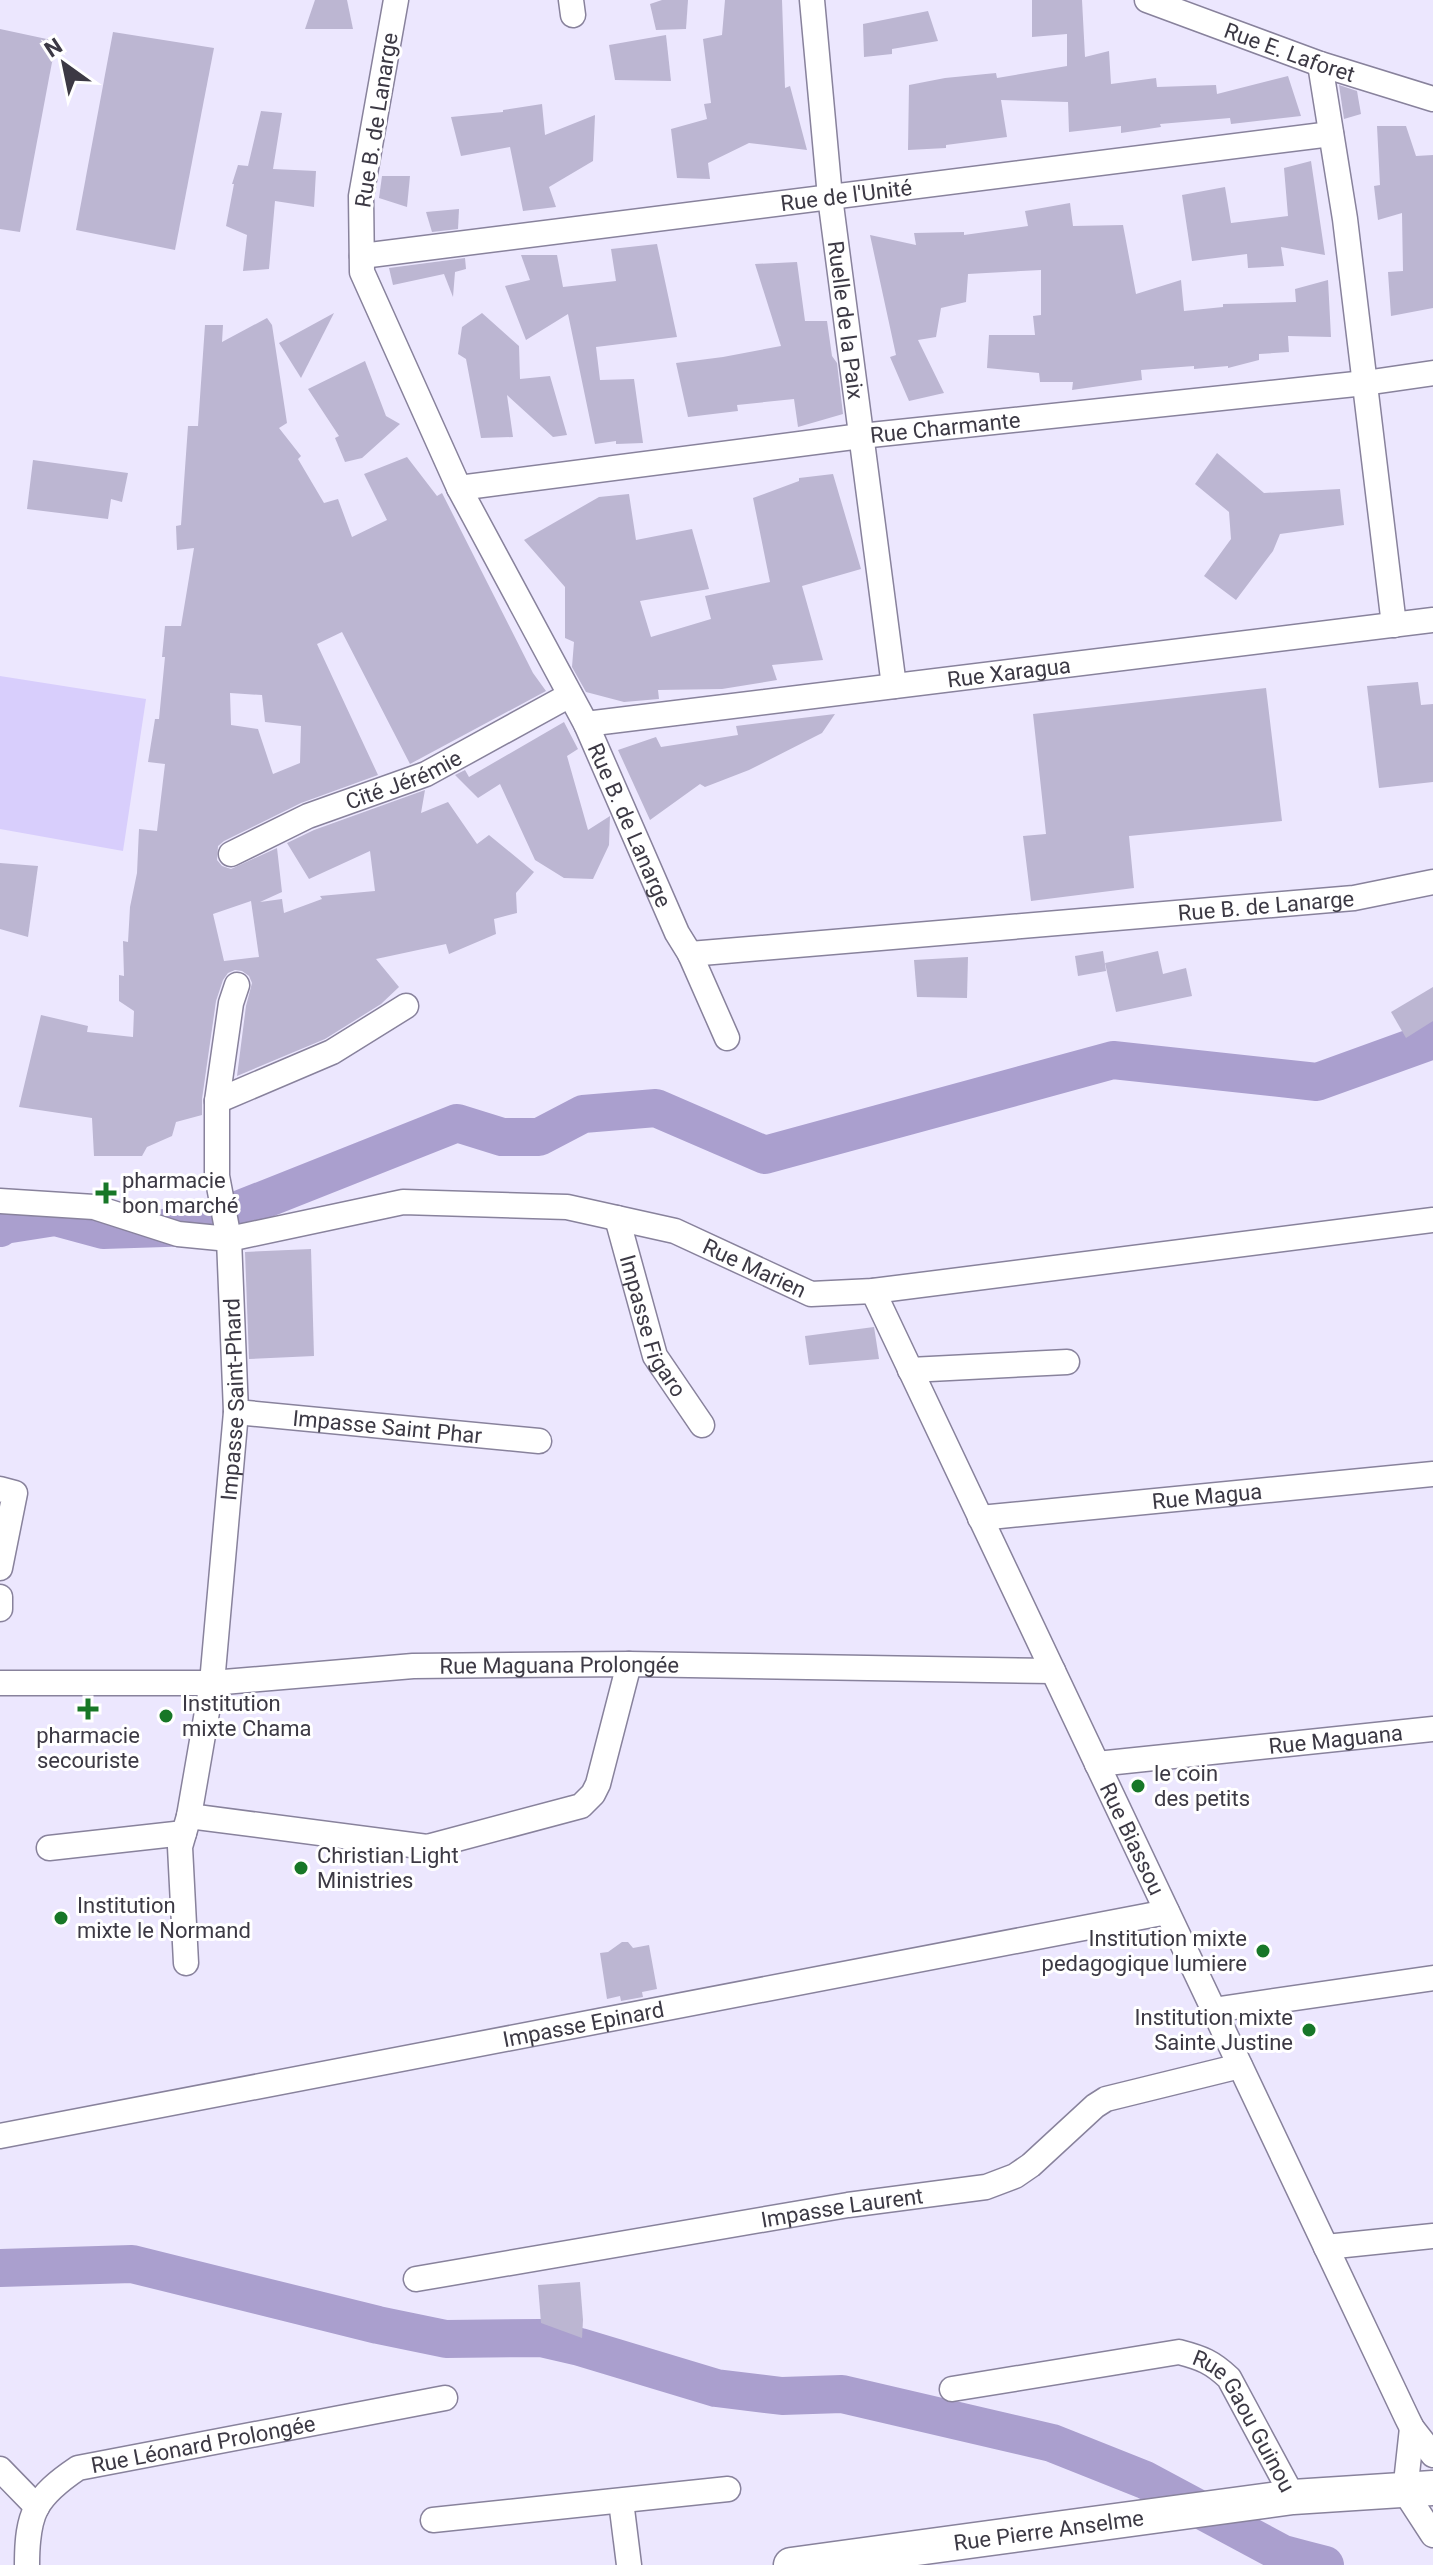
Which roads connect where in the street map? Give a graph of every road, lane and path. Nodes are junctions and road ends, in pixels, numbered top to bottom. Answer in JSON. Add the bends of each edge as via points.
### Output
{"nodes":[{"id":1,"x":396,"y":0,"type":"edge"},
{"id":2,"x":812,"y":0,"type":"edge"},
{"id":3,"x":1147,"y":0,"type":"edge"},
{"id":4,"x":1320,"y":64,"type":"junction"},
{"id":5,"x":1433,"y":99,"type":"edge"},
{"id":6,"x":1331,"y":134,"type":"junction"},
{"id":7,"x":830,"y":197,"type":"junction"},
{"id":8,"x":362,"y":256,"type":"junction"},
{"id":9,"x":1433,"y":373,"type":"edge"},
{"id":10,"x":1365,"y":383,"type":"junction"},
{"id":11,"x":861,"y":436,"type":"junction"},
{"id":12,"x":459,"y":488,"type":"junction"},
{"id":13,"x":1433,"y":620,"type":"edge"},
{"id":14,"x":1394,"y":625,"type":"junction"},
{"id":15,"x":894,"y":686,"type":"junction"},
{"id":16,"x":570,"y":695,"type":"junction"},
{"id":17,"x":586,"y":724,"type":"junction"},
{"id":18,"x":231,"y":854,"type":"dead end"},
{"id":19,"x":1433,"y":882,"type":"edge"},
{"id":20,"x":690,"y":954,"type":"junction"},
{"id":21,"x":237,"y":985,"type":"dead end"},
{"id":22,"x":406,"y":1006,"type":"dead end"},
{"id":23,"x":727,"y":1038,"type":"dead end"},
{"id":24,"x":217,"y":1101,"type":"junction"},
{"id":25,"x":0,"y":1201,"type":"edge"},
{"id":26,"x":617,"y":1218,"type":"junction"},
{"id":27,"x":1433,"y":1220,"type":"edge"},
{"id":28,"x":229,"y":1239,"type":"junction"},
{"id":29,"x":873,"y":1291,"type":"junction"},
{"id":30,"x":1067,"y":1362,"type":"dead end"},
{"id":31,"x":910,"y":1370,"type":"junction"},
{"id":32,"x":236,"y":1412,"type":"junction"},
{"id":33,"x":702,"y":1425,"type":"dead end"},
{"id":34,"x":539,"y":1441,"type":"dead end"},
{"id":35,"x":1433,"y":1474,"type":"edge"},
{"id":36,"x":0,"y":1489,"type":"edge"},
{"id":37,"x":980,"y":1518,"type":"junction"},
{"id":38,"x":0,"y":1568,"type":"edge"},
{"id":39,"x":0,"y":1597,"type":"edge"},
{"id":40,"x":0,"y":1609,"type":"edge"},
{"id":41,"x":629,"y":1664,"type":"junction"},
{"id":42,"x":1053,"y":1671,"type":"junction"},
{"id":43,"x":0,"y":1683,"type":"edge"},
{"id":44,"x":212,"y":1683,"type":"junction"},
{"id":45,"x":1433,"y":1729,"type":"edge"},
{"id":46,"x":1097,"y":1764,"type":"junction"},
{"id":47,"x":187,"y":1825,"type":"junction"},
{"id":48,"x":49,"y":1848,"type":"dead end"},
{"id":49,"x":1167,"y":1912,"type":"junction"},
{"id":50,"x":186,"y":1963,"type":"dead end"},
{"id":51,"x":1433,"y":1978,"type":"edge"},
{"id":52,"x":1213,"y":2010,"type":"junction"},
{"id":53,"x":1240,"y":2066,"type":"junction"},
{"id":54,"x":0,"y":2136,"type":"edge"},
{"id":55,"x":1433,"y":2236,"type":"edge"},
{"id":56,"x":1326,"y":2247,"type":"junction"},
{"id":57,"x":416,"y":2279,"type":"dead end"},
{"id":58,"x":952,"y":2389,"type":"dead end"},
{"id":59,"x":445,"y":2398,"type":"dead end"},
{"id":60,"x":1412,"y":2428,"type":"junction"},
{"id":61,"x":1433,"y":2455,"type":"edge"},
{"id":62,"x":0,"y":2470,"type":"edge"},
{"id":63,"x":728,"y":2489,"type":"dead end"},
{"id":64,"x":1419,"y":2490,"type":"edge"},
{"id":65,"x":1293,"y":2497,"type":"junction"},
{"id":66,"x":621,"y":2501,"type":"junction"},
{"id":67,"x":37,"y":2507,"type":"junction"},
{"id":68,"x":433,"y":2520,"type":"dead end"},
{"id":69,"x":1433,"y":2535,"type":"edge"},
{"id":70,"x":803,"y":2564,"type":"edge"},
{"id":71,"x":27,"y":2565,"type":"edge"},
{"id":72,"x":629,"y":2565,"type":"edge"}],
"edges":[{"from":1,"to":8,"type":"street","name":"Rue B. de Lanarge","via":[[361,196]]},
{"from":2,"to":7,"type":"street","name":"Ruelle de la Paix"},
{"from":3,"to":4,"type":"street","name":"Rue E. Laforet"},
{"from":4,"to":5,"type":"street","name":"Rue E. Laforet"},
{"from":4,"to":6,"type":"street"},
{"from":6,"to":7,"type":"street","name":"Rue de l'Unité"},
{"from":6,"to":10,"type":"street"},
{"from":7,"to":8,"type":"street","name":"Rue de l'Unité"},
{"from":7,"to":11,"type":"street","name":"Ruelle de la Paix"},
{"from":8,"to":12,"type":"street","name":"Rue B. de Lanarge","via":[[362,272]]},
{"from":9,"to":10,"type":"street","name":"Rue Charmante"},
{"from":10,"to":11,"type":"street","name":"Rue Charmante"},
{"from":10,"to":14,"type":"street"},
{"from":11,"to":12,"type":"street","name":"Rue Charmante"},
{"from":11,"to":15,"type":"street","name":"Ruelle de la Paix"},
{"from":12,"to":16,"type":"street","name":"Rue B. de Lanarge"},
{"from":13,"to":14,"type":"street","name":"Rue Xaragua"},
{"from":14,"to":15,"type":"street","name":"Rue Xaragua"},
{"from":15,"to":17,"type":"street","name":"Rue Xaragua"},
{"from":16,"to":17,"type":"street","name":"Rue B. de Lanarge"},
{"from":16,"to":18,"type":"street","name":"Cité Jérémie","via":[[426,774],[308,816]]},
{"from":17,"to":20,"type":"street","name":"Rue B. de Lanarge"},
{"from":19,"to":20,"type":"street","name":"Rue B. de Lanarge","via":[[1340,900]]},
{"from":20,"to":23,"type":"street"},
{"from":21,"to":24,"type":"street","name":"Impasse Saint-Phard"},
{"from":22,"to":24,"type":"street","via":[[332,1052]]},
{"from":24,"to":28,"type":"street","name":"Impasse Saint-Phard","via":[[217,1176]]},
{"from":25,"to":28,"type":"street","name":"Rue Marien","via":[[94,1207],[178,1234]]},
{"from":26,"to":28,"type":"street","name":"Rue Marien","via":[[567,1207],[403,1202]]},
{"from":26,"to":29,"type":"street","name":"Rue Marien","via":[[675,1231],[811,1294]]},
{"from":26,"to":33,"type":"street","name":"Impasse Figaro","via":[[655,1356]]},
{"from":27,"to":29,"type":"street","name":"Rue Marien"},
{"from":28,"to":32,"type":"street","name":"Impasse Saint-Phard"},
{"from":29,"to":31,"type":"street","name":"Rue Biassou"},
{"from":30,"to":31,"type":"street"},
{"from":31,"to":37,"type":"street","name":"Rue Biassou"},
{"from":32,"to":34,"type":"street","name":"Impasse Saint Phar"},
{"from":32,"to":44,"type":"street","name":"Impasse Saint-Phard"},
{"from":35,"to":37,"type":"street","name":"Rue Magua"},
{"from":36,"to":38,"type":"street","via":[[15,1493]]},
{"from":37,"to":42,"type":"street","name":"Rue Biassou"},
{"from":39,"to":40,"type":"street"},
{"from":41,"to":42,"type":"street","name":"Rue Maguana Prolongée"},
{"from":41,"to":44,"type":"street","name":"Rue Maguana Prolongée","via":[[413,1666]]},
{"from":41,"to":47,"type":"street","via":[[598,1784],[581,1806],[427,1847]]},
{"from":42,"to":46,"type":"street","name":"Rue Biassou"},
{"from":43,"to":44,"type":"street","name":"Rue Maguana Prolongée"},
{"from":44,"to":47,"type":"street","name":"Impasse Saint-Phard"},
{"from":45,"to":46,"type":"street","name":"Rue Maguana"},
{"from":46,"to":49,"type":"street","name":"Rue Biassou"},
{"from":47,"to":48,"type":"street"},
{"from":47,"to":50,"type":"street","name":"Impasse Saint-Phard","via":[[180,1847]]},
{"from":49,"to":52,"type":"street","name":"Rue Biassou"},
{"from":49,"to":54,"type":"street","name":"Impasse Epinard"},
{"from":51,"to":52,"type":"street"},
{"from":52,"to":53,"type":"street","name":"Rue Biassou"},
{"from":53,"to":56,"type":"street","name":"Rue Biassou"},
{"from":53,"to":57,"type":"street","name":"Impasse Laurent","via":[[1106,2099],[1031,2165],[986,2187],[848,2205]]},
{"from":55,"to":56,"type":"street"},
{"from":56,"to":60,"type":"street","name":"Rue Biassou"},
{"from":58,"to":65,"type":"street","name":"Rue Gaou Guinou","via":[[1179,2352],[1200,2357],[1229,2378]]},
{"from":59,"to":67,"type":"street","name":"Rue Léonard Prolongée","via":[[78,2468],[54,2484]]},
{"from":60,"to":61,"type":"street","name":"Rue Biassou"},
{"from":60,"to":64,"type":"street"},
{"from":62,"to":67,"type":"street"},
{"from":63,"to":66,"type":"street"},
{"from":64,"to":65,"type":"street","name":"Rue Gaou Guinou"},
{"from":64,"to":69,"type":"street"},
{"from":65,"to":70,"type":"street","name":"Rue Pierre Anselme"},
{"from":66,"to":68,"type":"street"},
{"from":66,"to":72,"type":"street"},
{"from":67,"to":71,"type":"street","name":"Rue Léonard Prolongée","via":[[27,2530]]}]}
